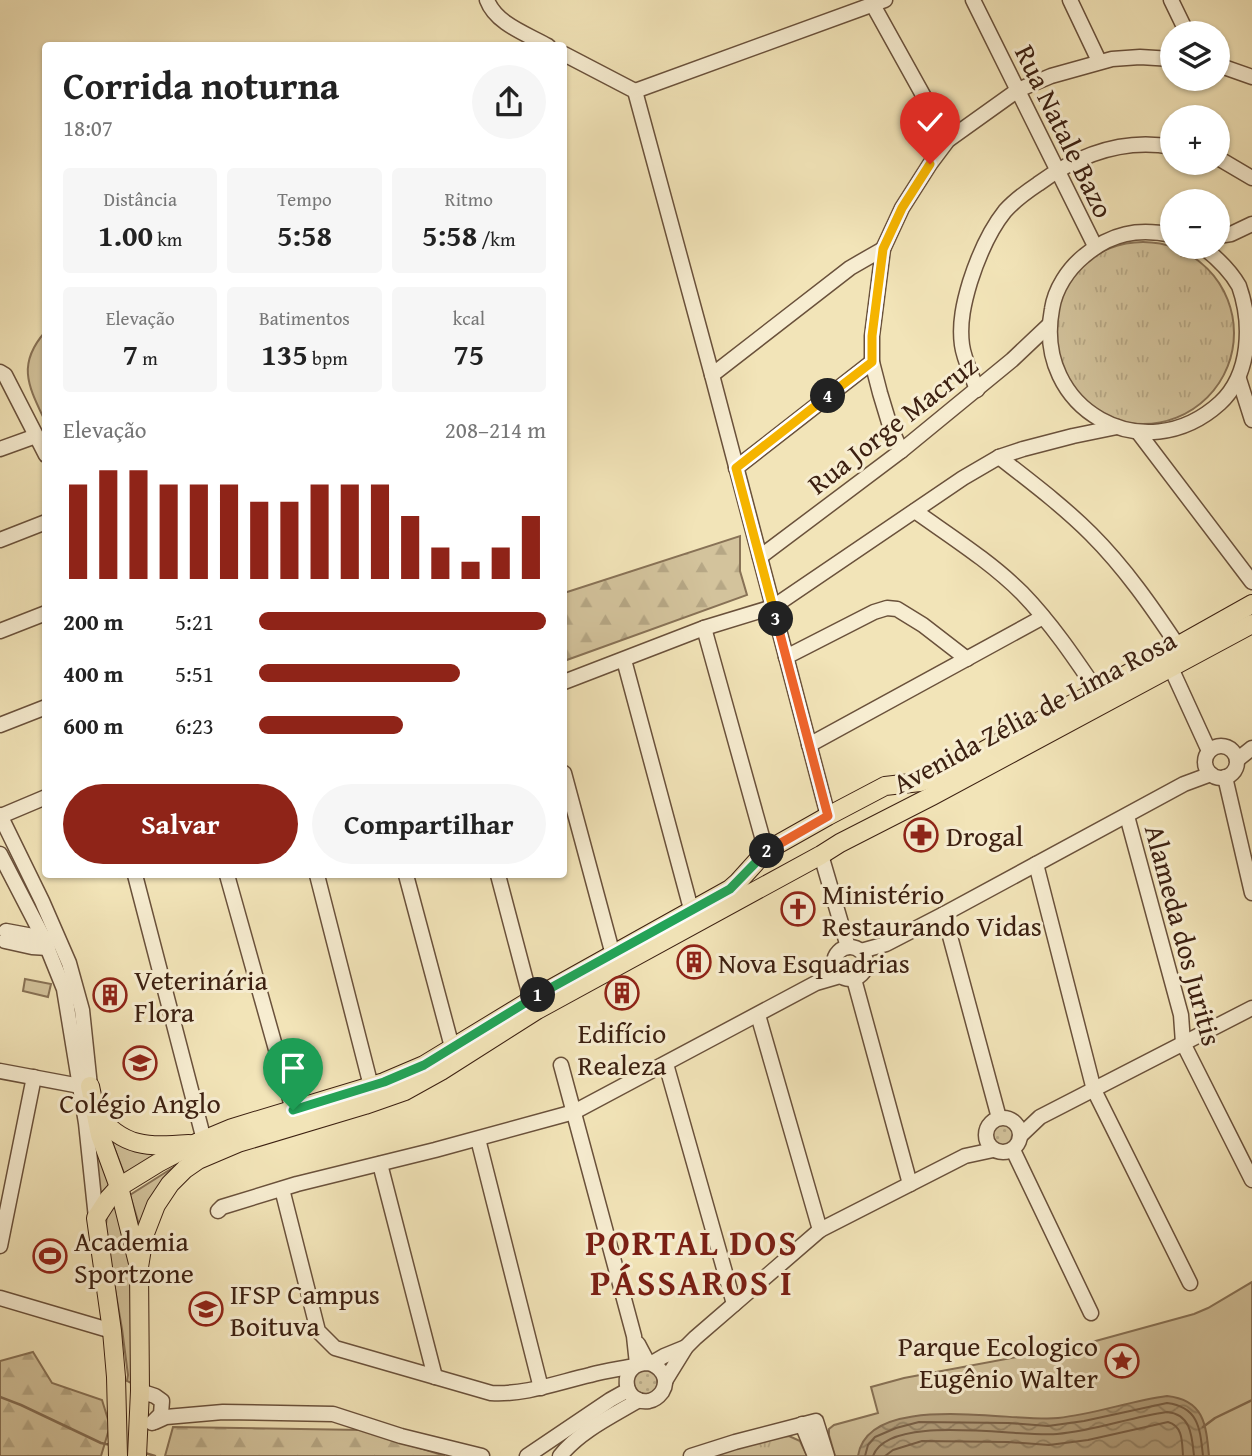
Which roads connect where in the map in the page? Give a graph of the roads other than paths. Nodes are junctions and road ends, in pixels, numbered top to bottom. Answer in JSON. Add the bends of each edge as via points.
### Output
{"nodes":[{"id":1,"x":487,"y":0,"type":"edge"},
{"id":2,"x":973,"y":0,"type":"edge"},
{"id":3,"x":1070,"y":0,"type":"edge"},
{"id":4,"x":1171,"y":0,"type":"edge"},
{"id":5,"x":879,"y":2,"type":"edge"},
{"id":6,"x":1181,"y":21,"type":"edge"},
{"id":7,"x":541,"y":42,"type":"edge"},
{"id":8,"x":567,"y":56,"type":"edge"},
{"id":9,"x":1160,"y":58,"type":"edge"},
{"id":10,"x":1099,"y":61,"type":"junction"},
{"id":11,"x":1230,"y":69,"type":"edge"},
{"id":12,"x":1252,"y":77,"type":"edge"},
{"id":13,"x":1018,"y":90,"type":"junction"},
{"id":14,"x":635,"y":91,"type":"junction"},
{"id":15,"x":948,"y":140,"type":"junction"},
{"id":16,"x":1160,"y":146,"type":"edge"},
{"id":17,"x":1230,"y":165,"type":"edge"},
{"id":18,"x":1057,"y":170,"type":"junction"},
{"id":19,"x":1252,"y":178,"type":"edge"},
{"id":20,"x":1252,"y":224,"type":"edge"},
{"id":21,"x":1160,"y":232,"type":"edge"},
{"id":22,"x":1230,"y":233,"type":"edge"},
{"id":23,"x":1095,"y":246,"type":"junction"},
{"id":24,"x":883,"y":249,"type":"junction"},
{"id":25,"x":1218,"y":259,"type":"edge"},
{"id":26,"x":1221,"y":261,"type":"joint"},
{"id":27,"x":1250,"y":316,"type":"edge"},
{"id":28,"x":1049,"y":324,"type":"junction"},
{"id":29,"x":1249,"y":357,"type":"edge"},
{"id":30,"x":872,"y":362,"type":"junction"},
{"id":31,"x":0,"y":372,"type":"edge"},
{"id":32,"x":712,"y":375,"type":"junction"},
{"id":33,"x":1238,"y":379,"type":"junction"},
{"id":34,"x":977,"y":390,"type":"junction"},
{"id":35,"x":1252,"y":419,"type":"edge"},
{"id":36,"x":1117,"y":427,"type":"junction"},
{"id":37,"x":1138,"y":432,"type":"junction"},
{"id":38,"x":36,"y":436,"type":"junction"},
{"id":39,"x":42,"y":447,"type":"edge"},
{"id":40,"x":0,"y":449,"type":"edge"},
{"id":41,"x":901,"y":451,"type":"junction"},
{"id":42,"x":999,"y":457,"type":"junction"},
{"id":43,"x":736,"y":468,"type":"junction"},
{"id":44,"x":915,"y":511,"type":"junction"},
{"id":45,"x":42,"y":524,"type":"edge"},
{"id":46,"x":0,"y":540,"type":"edge"},
{"id":47,"x":760,"y":557,"type":"junction"},
{"id":48,"x":1252,"y":582,"type":"edge"},
{"id":49,"x":1252,"y":604,"type":"edge"},
{"id":50,"x":773,"y":607,"type":"junction"},
{"id":51,"x":42,"y":615,"type":"edge"},
{"id":52,"x":1043,"y":617,"type":"junction"},
{"id":53,"x":1252,"y":624,"type":"edge"},
{"id":54,"x":704,"y":628,"type":"junction"},
{"id":55,"x":0,"y":631,"type":"edge"},
{"id":56,"x":1178,"y":646,"type":"junction"},
{"id":57,"x":786,"y":657,"type":"junction"},
{"id":58,"x":967,"y":659,"type":"junction"},
{"id":59,"x":624,"y":660,"type":"junction"},
{"id":60,"x":1171,"y":668,"type":"junction"},
{"id":61,"x":567,"y":681,"type":"edge"},
{"id":62,"x":1097,"y":691,"type":"junction"},
{"id":63,"x":42,"y":708,"type":"edge"},
{"id":64,"x":0,"y":724,"type":"edge"},
{"id":65,"x":809,"y":745,"type":"junction"},
{"id":66,"x":1252,"y":748,"type":"edge"},
{"id":67,"x":1235,"y":756,"type":"junction"},
{"id":68,"x":1213,"y":767,"type":"junction"},
{"id":69,"x":567,"y":784,"type":"edge"},
{"id":70,"x":42,"y":799,"type":"edge"},
{"id":71,"x":852,"y":803,"type":"junction"},
{"id":72,"x":0,"y":816,"type":"edge"},
{"id":73,"x":828,"y":816,"type":"junction"},
{"id":74,"x":1127,"y":816,"type":"junction"},
{"id":75,"x":797,"y":833,"type":"junction"},
{"id":76,"x":840,"y":843,"type":"junction"},
{"id":77,"x":766,"y":851,"type":"junction"},
{"id":78,"x":0,"y":854,"type":"edge"},
{"id":79,"x":815,"y":859,"type":"junction"},
{"id":80,"x":1036,"y":864,"type":"junction"},
{"id":81,"x":136,"y":878,"type":"edge"},
{"id":82,"x":228,"y":878,"type":"edge"},
{"id":83,"x":318,"y":878,"type":"edge"},
{"id":84,"x":408,"y":878,"type":"edge"},
{"id":85,"x":499,"y":878,"type":"edge"},
{"id":86,"x":1252,"y":893,"type":"edge"},
{"id":87,"x":691,"y":909,"type":"junction"},
{"id":88,"x":944,"y":914,"type":"junction"},
{"id":89,"x":53,"y":924,"type":"junction"},
{"id":90,"x":8,"y":936,"type":"dead end"},
{"id":91,"x":47,"y":942,"type":"junction"},
{"id":92,"x":63,"y":951,"type":"junction"},
{"id":93,"x":858,"y":953,"type":"junction"},
{"id":94,"x":612,"y":955,"type":"junction"},
{"id":95,"x":843,"y":973,"type":"junction"},
{"id":96,"x":531,"y":1000,"type":"junction"},
{"id":97,"x":1252,"y":1008,"type":"edge"},
{"id":98,"x":758,"y":1015,"type":"junction"},
{"id":99,"x":1183,"y":1043,"type":"junction"},
{"id":100,"x":452,"y":1047,"type":"junction"},
{"id":101,"x":666,"y":1064,"type":"junction"},
{"id":102,"x":561,"y":1065,"type":"dead end"},
{"id":103,"x":0,"y":1071,"type":"edge"},
{"id":104,"x":34,"y":1077,"type":"junction"},
{"id":105,"x":85,"y":1086,"type":"junction"},
{"id":106,"x":370,"y":1086,"type":"junction"},
{"id":107,"x":1094,"y":1090,"type":"junction"},
{"id":108,"x":293,"y":1110,"type":"junction"},
{"id":109,"x":95,"y":1112,"type":"junction"},
{"id":110,"x":574,"y":1112,"type":"junction"},
{"id":111,"x":999,"y":1118,"type":"junction"},
{"id":112,"x":1018,"y":1129,"type":"junction"},
{"id":113,"x":478,"y":1139,"type":"junction"},
{"id":114,"x":200,"y":1141,"type":"junction"},
{"id":115,"x":990,"y":1144,"type":"junction"},
{"id":116,"x":1013,"y":1150,"type":"junction"},
{"id":117,"x":380,"y":1164,"type":"junction"},
{"id":118,"x":1252,"y":1180,"type":"edge"},
{"id":119,"x":910,"y":1184,"type":"junction"},
{"id":120,"x":119,"y":1187,"type":"junction"},
{"id":121,"x":282,"y":1189,"type":"junction"},
{"id":122,"x":218,"y":1211,"type":"dead end"},
{"id":123,"x":96,"y":1218,"type":"junction"},
{"id":124,"x":820,"y":1230,"type":"junction"},
{"id":125,"x":0,"y":1246,"type":"edge"},
{"id":126,"x":139,"y":1267,"type":"junction"},
{"id":127,"x":1190,"y":1283,"type":"dead end"},
{"id":128,"x":0,"y":1298,"type":"edge"},
{"id":129,"x":734,"y":1304,"type":"junction"},
{"id":130,"x":1091,"y":1313,"type":"dead end"},
{"id":131,"x":112,"y":1331,"type":"junction"},
{"id":132,"x":686,"y":1347,"type":"junction"},
{"id":133,"x":638,"y":1375,"type":"junction"},
{"id":134,"x":435,"y":1377,"type":"junction"},
{"id":135,"x":665,"y":1381,"type":"junction"},
{"id":136,"x":541,"y":1388,"type":"junction"},
{"id":137,"x":140,"y":1391,"type":"junction"},
{"id":138,"x":116,"y":1395,"type":"junction"},
{"id":139,"x":160,"y":1399,"type":"junction"},
{"id":140,"x":193,"y":1415,"type":"junction"},
{"id":141,"x":809,"y":1422,"type":"junction"},
{"id":142,"x":584,"y":1425,"type":"junction"},
{"id":143,"x":118,"y":1428,"type":"junction"},
{"id":144,"x":143,"y":1428,"type":"junction"},
{"id":145,"x":118,"y":1456,"type":"edge"},
{"id":146,"x":137,"y":1456,"type":"edge"},
{"id":147,"x":482,"y":1456,"type":"edge"},
{"id":148,"x":527,"y":1456,"type":"edge"},
{"id":149,"x":561,"y":1456,"type":"edge"},
{"id":150,"x":691,"y":1456,"type":"edge"},
{"id":151,"x":815,"y":1456,"type":"edge"},
{"id":152,"x":827,"y":1456,"type":"edge"}],
"edges":[{"from":1,"to":7,"type":"street","via":[[502,20]]},
{"from":2,"to":13,"type":"street","name":"Rua Natale Bazo"},
{"from":3,"to":10,"type":"street"},
{"from":4,"to":6,"type":"street"},
{"from":5,"to":14,"type":"street"},
{"from":5,"to":15,"type":"street"},
{"from":8,"to":14,"type":"street"},
{"from":9,"to":10,"type":"street"},
{"from":10,"to":13,"type":"street"},
{"from":11,"to":12,"type":"street"},
{"from":13,"to":15,"type":"street"},
{"from":13,"to":18,"type":"street","name":"Rua Natale Bazo"},
{"from":14,"to":32,"type":"street"},
{"from":15,"to":24,"type":"street","via":[[902,208]]},
{"from":16,"to":18,"type":"street","via":[[1103,150]]},
{"from":17,"to":19,"type":"street"},
{"from":18,"to":23,"type":"street","name":"Rua Natale Bazo"},
{"from":18,"to":34,"type":"street","via":[[1006,211],[975,265],[962,307],[962,343]]},
{"from":20,"to":22,"type":"street"},
{"from":21,"to":23,"type":"street","via":[[1123,234]]},
{"from":23,"to":28,"type":"street","via":[[1063,280]]},
{"from":24,"to":30,"type":"street"},
{"from":24,"to":32,"type":"street","via":[[850,268]]},
{"from":25,"to":26,"type":"street"},
{"from":26,"to":27,"type":"street","via":[[1239,286]]},
{"from":27,"to":29,"type":"street"},
{"from":28,"to":34,"type":"street","name":"Rua Jorge Macruz"},
{"from":28,"to":36,"type":"street","via":[[1050,350],[1072,396],[1089,413]]},
{"from":29,"to":33,"type":"street"},
{"from":30,"to":41,"type":"street"},
{"from":30,"to":43,"type":"street"},
{"from":31,"to":38,"type":"street"},
{"from":32,"to":43,"type":"street"},
{"from":33,"to":35,"type":"street"},
{"from":33,"to":37,"type":"street","via":[[1206,415],[1181,428]]},
{"from":34,"to":41,"type":"street","name":"Rua Jorge Macruz"},
{"from":36,"to":37,"type":"street"},
{"from":36,"to":42,"type":"street"},
{"from":37,"to":48,"type":"street"},
{"from":38,"to":39,"type":"street"},
{"from":38,"to":40,"type":"street"},
{"from":41,"to":47,"type":"street","name":"Rua Jorge Macruz"},
{"from":42,"to":44,"type":"street"},
{"from":42,"to":56,"type":"street","via":[[1091,534],[1124,570]]},
{"from":43,"to":47,"type":"street"},
{"from":44,"to":50,"type":"street"},
{"from":44,"to":52,"type":"street","via":[[974,553]]},
{"from":45,"to":46,"type":"street"},
{"from":47,"to":50,"type":"street"},
{"from":49,"to":56,"type":"main road","name":"Avenida Zélia de Lima Rosa"},
{"from":50,"to":54,"type":"street"},
{"from":50,"to":57,"type":"street"},
{"from":51,"to":55,"type":"street"},
{"from":52,"to":58,"type":"street"},
{"from":52,"to":62,"type":"street"},
{"from":53,"to":60,"type":"main road","name":"Avenida Zélia de Lima Rosa"},
{"from":54,"to":59,"type":"street"},
{"from":54,"to":77,"type":"street"},
{"from":56,"to":62,"type":"main road","name":"Avenida Zélia de Lima Rosa"},
{"from":57,"to":58,"type":"street","via":[[887,608],[923,625]]},
{"from":57,"to":65,"type":"street"},
{"from":58,"to":65,"type":"street"},
{"from":59,"to":61,"type":"street"},
{"from":59,"to":87,"type":"street"},
{"from":60,"to":68,"type":"street"},
{"from":60,"to":76,"type":"main road","name":"Avenida Zélia de Lima Rosa"},
{"from":62,"to":71,"type":"main road","name":"Avenida Zélia de Lima Rosa","via":[[942,774],[885,786]]},
{"from":63,"to":64,"type":"street"},
{"from":65,"to":73,"type":"street"},
{"from":66,"to":67,"type":"street"},
{"from":67,"to":68,"type":"street","via":[[1233,773]]},
{"from":67,"to":68,"type":"street","via":[[1219,746]]},
{"from":68,"to":74,"type":"street"},
{"from":68,"to":86,"type":"street"},
{"from":69,"to":94,"type":"street"},
{"from":70,"to":72,"type":"street"},
{"from":71,"to":73,"type":"main road","name":"Avenida Zélia de Lima Rosa"},
{"from":71,"to":76,"type":"main road","name":"Avenida Zélia de Lima Rosa","via":[[864,809],[868,820]]},
{"from":72,"to":89,"type":"street"},
{"from":73,"to":75,"type":"main road","name":"Avenida Zélia de Lima Rosa"},
{"from":74,"to":80,"type":"street"},
{"from":74,"to":99,"type":"street","name":"Alameda dos Juritis","via":[[1181,1015]]},
{"from":75,"to":77,"type":"main road","name":"Avenida Zélia de Lima Rosa"},
{"from":75,"to":79,"type":"main road","via":[[797,852]]},
{"from":76,"to":79,"type":"main road","name":"Avenida Zélia de Lima Rosa"},
{"from":77,"to":87,"type":"main road","name":"Avenida Zélia de Lima Rosa","via":[[730,889]]},
{"from":78,"to":91,"type":"street"},
{"from":79,"to":93,"type":"street"},
{"from":79,"to":126,"type":"main road","name":"Avenida Zélia de Lima Rosa","via":[[537,1010],[405,1091],[195,1161],[156,1205]]},
{"from":80,"to":88,"type":"street"},
{"from":80,"to":107,"type":"street"},
{"from":81,"to":114,"type":"street"},
{"from":82,"to":108,"type":"street"},
{"from":83,"to":106,"type":"street"},
{"from":84,"to":100,"type":"street"},
{"from":85,"to":96,"type":"street"},
{"from":87,"to":94,"type":"main road","name":"Avenida Zélia de Lima Rosa"},
{"from":88,"to":93,"type":"street"},
{"from":88,"to":111,"type":"street"},
{"from":89,"to":91,"type":"street"},
{"from":89,"to":92,"type":"street"},
{"from":90,"to":91,"type":"street"},
{"from":91,"to":92,"type":"street"},
{"from":91,"to":105,"type":"street","via":[[65,995]]},
{"from":92,"to":105,"type":"street","via":[[82,1010]]},
{"from":93,"to":95,"type":"street","via":[[863,972]]},
{"from":93,"to":95,"type":"street","via":[[839,951],[836,955]]},
{"from":94,"to":96,"type":"main road","name":"Avenida Zélia de Lima Rosa"},
{"from":95,"to":98,"type":"street"},
{"from":95,"to":119,"type":"street"},
{"from":96,"to":100,"type":"main road","name":"Avenida Zélia de Lima Rosa"},
{"from":97,"to":99,"type":"street"},
{"from":98,"to":101,"type":"street"},
{"from":98,"to":124,"type":"street"},
{"from":99,"to":107,"type":"street"},
{"from":99,"to":118,"type":"street","name":"Alameda dos Juritis"},
{"from":100,"to":106,"type":"main road","name":"Avenida Zélia de Lima Rosa","via":[[424,1065]]},
{"from":101,"to":110,"type":"street"},
{"from":101,"to":129,"type":"street"},
{"from":102,"to":110,"type":"street"},
{"from":103,"to":104,"type":"street"},
{"from":104,"to":105,"type":"street"},
{"from":104,"to":125,"type":"street"},
{"from":105,"to":109,"type":"main road"},
{"from":105,"to":123,"type":"street"},
{"from":106,"to":108,"type":"main road","name":"Avenida Zélia de Lima Rosa"},
{"from":107,"to":112,"type":"street"},
{"from":107,"to":127,"type":"street"},
{"from":108,"to":114,"type":"main road","name":"Avenida Zélia de Lima Rosa"},
{"from":109,"to":114,"type":"main road","name":"Avenida Zélia de Lima Rosa","via":[[111,1130],[132,1142],[159,1146]]},
{"from":109,"to":120,"type":"main road"},
{"from":110,"to":113,"type":"street"},
{"from":110,"to":133,"type":"street","via":[[634,1335]]},
{"from":111,"to":112,"type":"street","via":[[1010,1119]]},
{"from":111,"to":115,"type":"street","via":[[987,1128]]},
{"from":112,"to":116,"type":"street"},
{"from":113,"to":117,"type":"street"},
{"from":113,"to":136,"type":"street"},
{"from":114,"to":120,"type":"main road","name":"Avenida Zélia de Lima Rosa"},
{"from":115,"to":116,"type":"street","via":[[1003,1153]]},
{"from":115,"to":119,"type":"street"},
{"from":116,"to":130,"type":"street"},
{"from":117,"to":121,"type":"street"},
{"from":117,"to":134,"type":"street"},
{"from":119,"to":124,"type":"street"},
{"from":120,"to":123,"type":"main road","name":"Avenida Zélia de Lima Rosa"},
{"from":120,"to":126,"type":"main road"},
{"from":121,"to":122,"type":"street"},
{"from":121,"to":134,"type":"street","via":[[318,1331],[325,1340],[335,1348]]},
{"from":123,"to":131,"type":"main road"},
{"from":124,"to":129,"type":"street"},
{"from":126,"to":137,"type":"main road"},
{"from":128,"to":131,"type":"street"},
{"from":129,"to":132,"type":"street"},
{"from":131,"to":138,"type":"main road"},
{"from":132,"to":133,"type":"street"},
{"from":132,"to":135,"type":"street"},
{"from":133,"to":135,"type":"street","via":[[661,1370]]},
{"from":133,"to":135,"type":"street","via":[[651,1400],[663,1390]]},
{"from":133,"to":136,"type":"street","via":[[604,1372]]},
{"from":133,"to":142,"type":"street"},
{"from":134,"to":136,"type":"street","via":[[491,1393]]},
{"from":137,"to":138,"type":"main road"},
{"from":137,"to":139,"type":"street"},
{"from":137,"to":144,"type":"main road"},
{"from":138,"to":143,"type":"main road"},
{"from":139,"to":140,"type":"street"},
{"from":139,"to":144,"type":"street","via":[[162,1410]]},
{"from":140,"to":144,"type":"street","via":[[166,1417]]},
{"from":140,"to":147,"type":"street","via":[[333,1414]]},
{"from":141,"to":150,"type":"street"},
{"from":141,"to":151,"type":"street"},
{"from":141,"to":152,"type":"street"},
{"from":142,"to":148,"type":"street"},
{"from":142,"to":149,"type":"street"},
{"from":143,"to":144,"type":"main road"},
{"from":143,"to":145,"type":"main road"},
{"from":144,"to":146,"type":"main road"}]}
